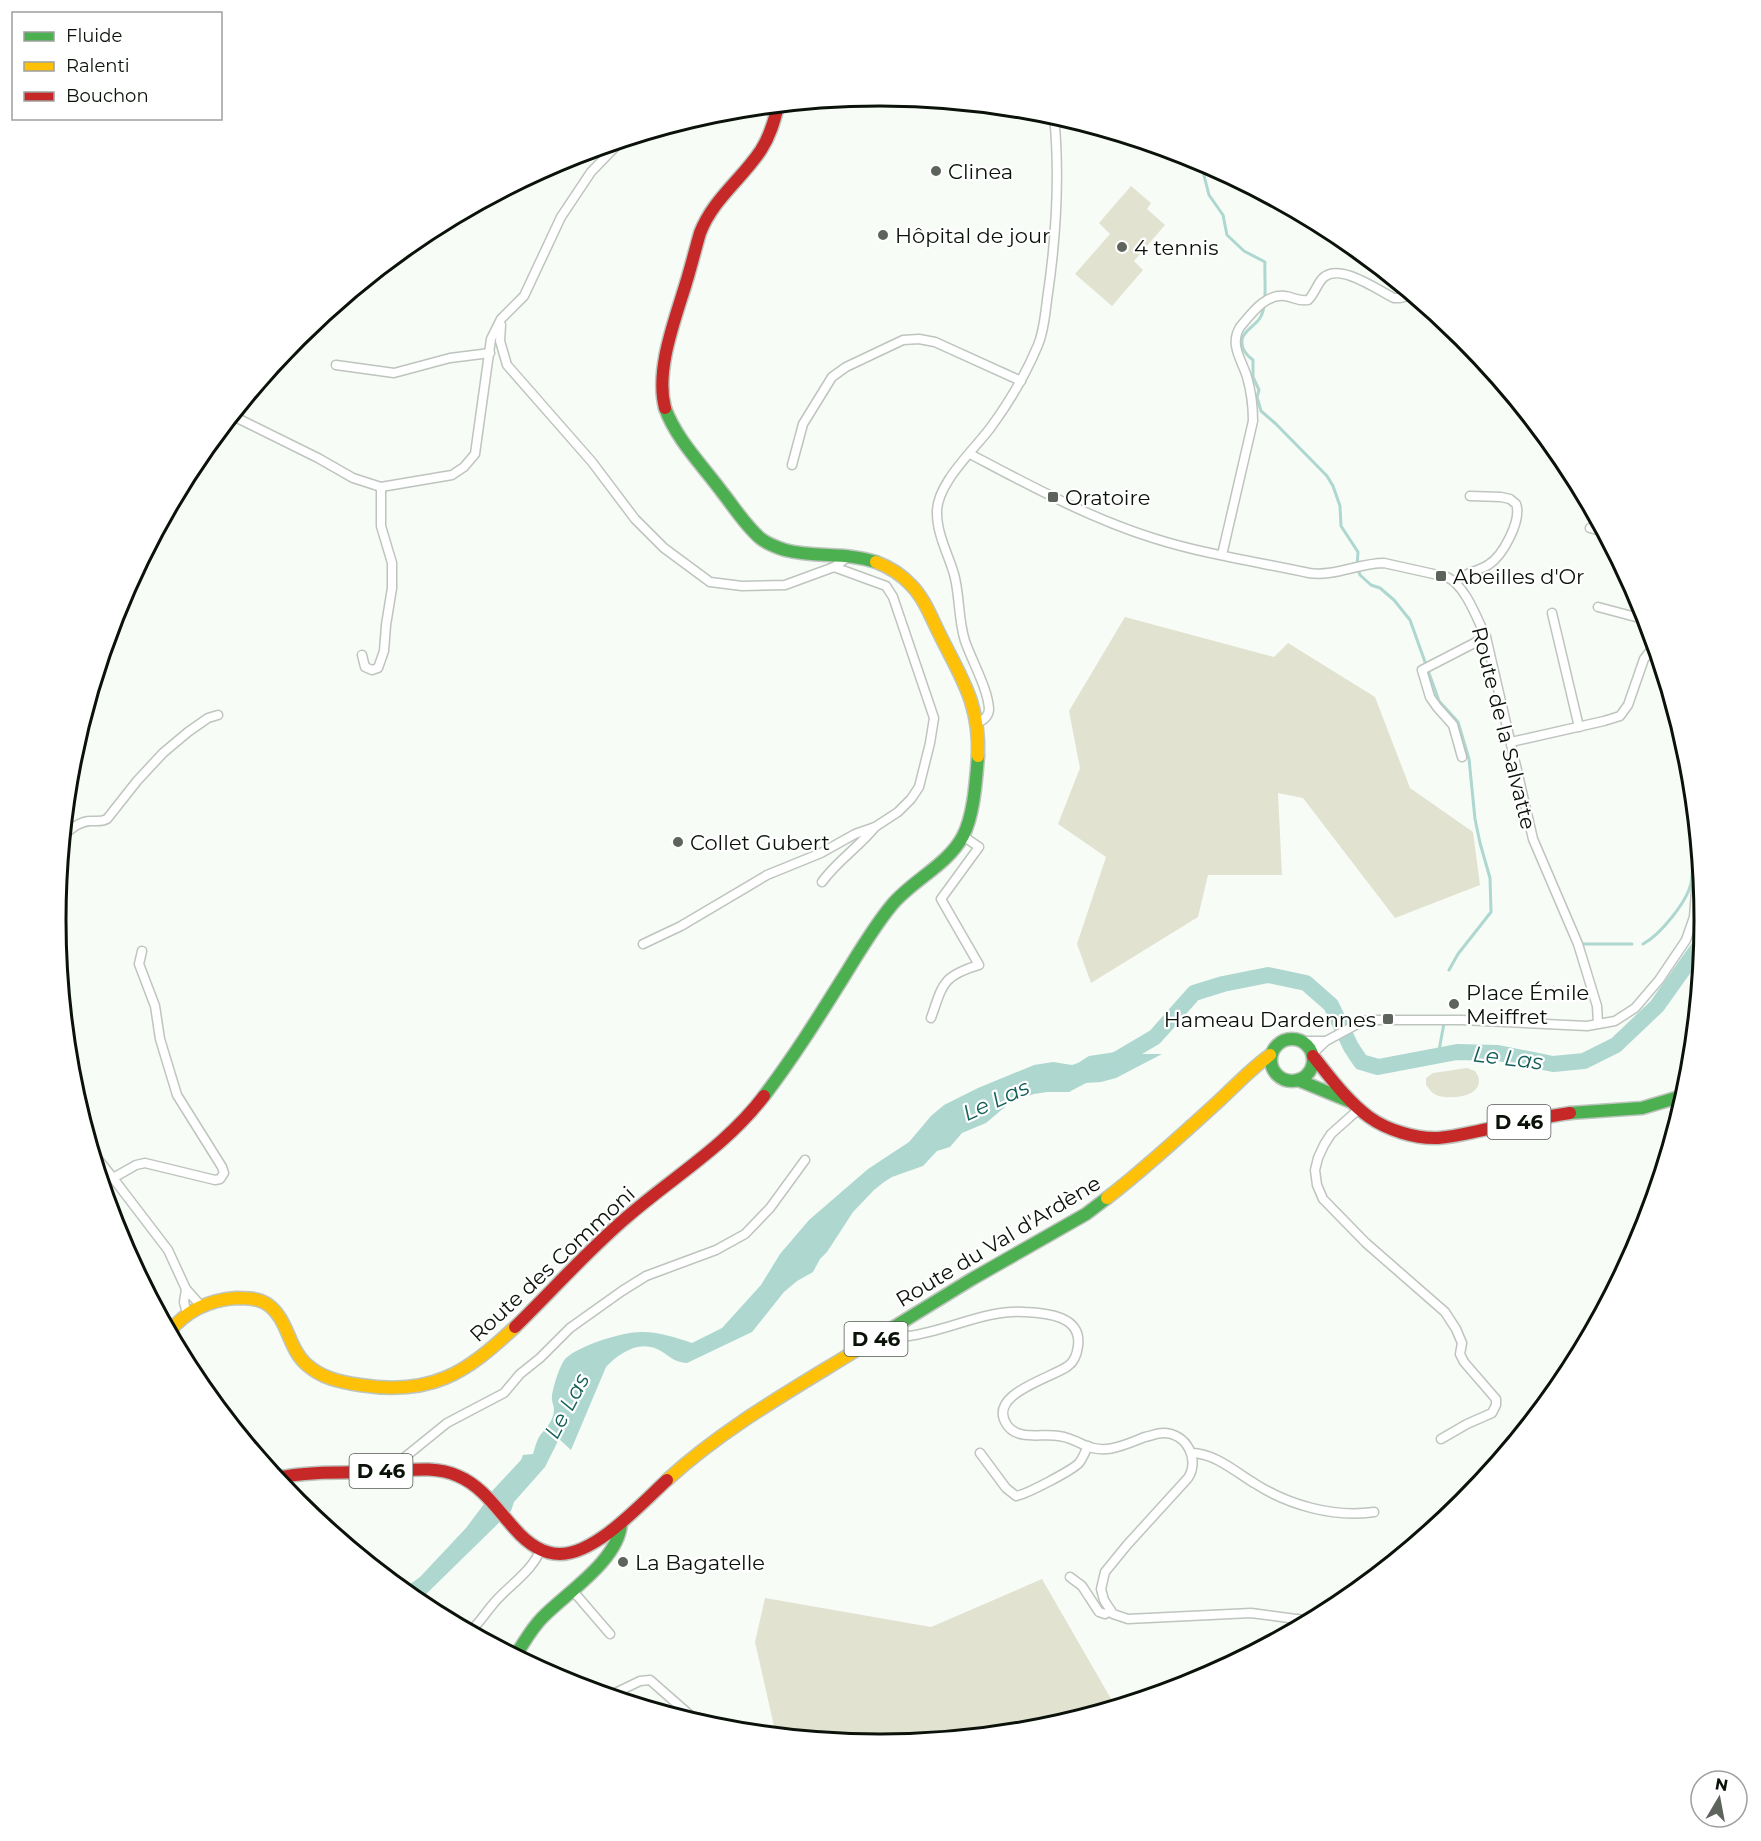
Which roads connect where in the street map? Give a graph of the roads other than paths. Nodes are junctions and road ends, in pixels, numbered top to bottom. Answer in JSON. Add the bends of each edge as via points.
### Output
{"nodes":[{"id":1,"x":776,"y":113,"type":"edge"},
{"id":2,"x":1055,"y":126,"type":"edge"},
{"id":3,"x":610,"y":152,"type":"edge"},
{"id":4,"x":1404,"y":297,"type":"edge"},
{"id":5,"x":501,"y":319,"type":"junction"},
{"id":6,"x":490,"y":352,"type":"junction"},
{"id":7,"x":336,"y":365,"type":"dead end"},
{"id":8,"x":1021,"y":381,"type":"junction"},
{"id":9,"x":239,"y":419,"type":"edge"},
{"id":10,"x":970,"y":454,"type":"junction"},
{"id":11,"x":792,"y":465,"type":"dead end"},
{"id":12,"x":381,"y":487,"type":"junction"},
{"id":13,"x":1470,"y":496,"type":"dead end"},
{"id":14,"x":1590,"y":528,"type":"dead end"},
{"id":15,"x":1595,"y":529,"type":"edge"},
{"id":16,"x":852,"y":555,"type":"junction"},
{"id":17,"x":1222,"y":555,"type":"junction"},
{"id":18,"x":834,"y":567,"type":"junction"},
{"id":19,"x":1456,"y":583,"type":"junction"},
{"id":20,"x":1598,"y":607,"type":"dead end"},
{"id":21,"x":1552,"y":613,"type":"dead end"},
{"id":22,"x":1636,"y":617,"type":"edge"},
{"id":23,"x":1486,"y":637,"type":"junction"},
{"id":24,"x":1649,"y":652,"type":"edge"},
{"id":25,"x":362,"y":655,"type":"dead end"},
{"id":26,"x":218,"y":715,"type":"dead end"},
{"id":27,"x":978,"y":722,"type":"junction"},
{"id":28,"x":1579,"y":726,"type":"junction"},
{"id":29,"x":1511,"y":742,"type":"junction"},
{"id":30,"x":1462,"y":757,"type":"dead end"},
{"id":31,"x":875,"y":827,"type":"junction"},
{"id":32,"x":71,"y":830,"type":"edge"},
{"id":33,"x":963,"y":836,"type":"junction"},
{"id":34,"x":822,"y":882,"type":"dead end"},
{"id":35,"x":1695,"y":909,"type":"edge"},
{"id":36,"x":643,"y":944,"type":"dead end"},
{"id":37,"x":142,"y":951,"type":"dead end"},
{"id":38,"x":931,"y":1018,"type":"dead end"},
{"id":39,"x":1598,"y":1023,"type":"junction"},
{"id":40,"x":1328,"y":1040,"type":"junction"},
{"id":41,"x":1303,"y":1041,"type":"junction"},
{"id":42,"x":1270,"y":1055,"type":"junction"},
{"id":43,"x":1313,"y":1055,"type":"junction"},
{"id":44,"x":1278,"y":1076,"type":"junction"},
{"id":45,"x":1298,"y":1080,"type":"junction"},
{"id":46,"x":1240,"y":1082,"type":"junction"},
{"id":47,"x":1675,"y":1098,"type":"edge"},
{"id":48,"x":1356,"y":1106,"type":"junction"},
{"id":49,"x":805,"y":1160,"type":"dead end"},
{"id":50,"x":105,"y":1168,"type":"edge"},
{"id":51,"x":113,"y":1178,"type":"junction"},
{"id":52,"x":186,"y":1289,"type":"junction"},
{"id":53,"x":201,"y":1306,"type":"junction"},
{"id":54,"x":187,"y":1314,"type":"junction"},
{"id":55,"x":175,"y":1327,"type":"edge"},
{"id":56,"x":894,"y":1327,"type":"junction"},
{"id":57,"x":1441,"y":1438,"type":"dead end"},
{"id":58,"x":1088,"y":1446,"type":"junction"},
{"id":59,"x":1192,"y":1453,"type":"junction"},
{"id":60,"x":980,"y":1454,"type":"dead end"},
{"id":61,"x":401,"y":1470,"type":"junction"},
{"id":62,"x":286,"y":1476,"type":"edge"},
{"id":63,"x":1374,"y":1512,"type":"dead end"},
{"id":64,"x":621,"y":1524,"type":"junction"},
{"id":65,"x":540,"y":1550,"type":"junction"},
{"id":66,"x":1070,"y":1576,"type":"dead end"},
{"id":67,"x":573,"y":1591,"type":"junction"},
{"id":68,"x":1111,"y":1611,"type":"junction"},
{"id":69,"x":1298,"y":1619,"type":"edge"},
{"id":70,"x":475,"y":1627,"type":"edge"},
{"id":71,"x":610,"y":1634,"type":"dead end"},
{"id":72,"x":519,"y":1650,"type":"edge"},
{"id":73,"x":618,"y":1692,"type":"edge"},
{"id":74,"x":685,"y":1710,"type":"edge"}],
"edges":[{"from":1,"to":16,"type":"street","via":[[761,151],[702,226],[665,364],[663,400],[676,430],[764,540],[786,550]]},
{"from":2,"to":8,"type":"street","via":[[1057,172],[1050,281],[1044,326]]},
{"from":3,"to":5,"type":"street","via":[[591,172],[561,217],[524,296]]},
{"from":4,"to":17,"type":"street","via":[[1394,298],[1348,275],[1333,274],[1324,277],[1308,300],[1281,296],[1263,303],[1239,327],[1235,339],[1253,421]]},
{"from":5,"to":6,"type":"street","via":[[491,339]]},
{"from":5,"to":18,"type":"street","via":[[500,341],[507,365],[592,462],[635,519],[673,555],[710,582],[742,586],[785,585]]},
{"from":6,"to":7,"type":"street","via":[[394,373]]},
{"from":6,"to":12,"type":"street","via":[[475,454],[452,475]]},
{"from":8,"to":10,"type":"street"},
{"from":8,"to":11,"type":"street","via":[[935,342],[903,340],[832,377],[803,423]]},
{"from":9,"to":12,"type":"street","via":[[353,478]]},
{"from":10,"to":17,"type":"street","via":[[1101,519],[1172,544]]},
{"from":10,"to":27,"type":"street","via":[[948,480],[938,501],[937,514],[954,576],[962,632],[989,709]]},
{"from":12,"to":25,"type":"street","via":[[381,526],[392,563],[392,588],[378,668],[365,667]]},
{"from":13,"to":19,"type":"street","via":[[1507,498],[1516,504],[1518,515],[1512,532],[1491,563]]},
{"from":14,"to":15,"type":"street"},
{"from":16,"to":18,"type":"street"},
{"from":16,"to":27,"type":"street","via":[[875,560],[915,588],[964,682]]},
{"from":17,"to":19,"type":"street","via":[[1315,574],[1384,563]]},
{"from":18,"to":31,"type":"street","via":[[886,586],[934,718],[919,787],[898,812]]},
{"from":19,"to":23,"type":"street","name":"Route de la Salvatte"},
{"from":20,"to":22,"type":"street"},
{"from":21,"to":28,"type":"street"},
{"from":23,"to":29,"type":"street","name":"Route de la Salvatte"},
{"from":23,"to":30,"type":"street","via":[[1422,670],[1430,697],[1453,725]]},
{"from":24,"to":28,"type":"street","via":[[1623,713]]},
{"from":26,"to":32,"type":"street","via":[[202,722],[164,753],[107,819],[82,823]]},
{"from":27,"to":33,"type":"street","via":[[976,775]]},
{"from":28,"to":29,"type":"street"},
{"from":29,"to":39,"type":"street","name":"Route de la Salvatte","via":[[1533,839],[1578,944],[1597,1006]]},
{"from":31,"to":34,"type":"street"},
{"from":31,"to":36,"type":"street","via":[[767,875]]},
{"from":33,"to":38,"type":"street","via":[[979,847],[941,899],[979,965],[961,971],[943,984]]},
{"from":33,"to":53,"type":"street","name":"Route des Commoni","via":[[953,850],[899,896],[760,1102],[731,1134],[627,1217],[487,1353],[450,1376],[422,1386],[401,1388],[328,1379],[303,1361],[280,1317],[268,1303],[246,1297]]},
{"from":35,"to":39,"type":"street","via":[[1686,940],[1659,980],[1635,1008],[1615,1021]]},
{"from":37,"to":51,"type":"street","via":[[139,964],[155,1006],[160,1039],[177,1095],[224,1173],[214,1180],[145,1163]]},
{"from":39,"to":40,"type":"street","via":[[1587,1026],[1367,1020]]},
{"from":40,"to":41,"type":"street"},
{"from":40,"to":43,"type":"street"},
{"from":41,"to":42,"type":"street","via":[[1283,1040]]},
{"from":41,"to":43,"type":"street"},
{"from":42,"to":44,"type":"street","via":[[1271,1067]]},
{"from":42,"to":46,"type":"street","name":"Route du Val d'Ardène","number":"D 46"},
{"from":43,"to":45,"type":"street","via":[[1308,1073]]},
{"from":43,"to":48,"type":"street","number":"D 46"},
{"from":44,"to":45,"type":"street"},
{"from":44,"to":46,"type":"street","name":"Route du Val d'Ardène","number":"D 46","via":[[1259,1074]]},
{"from":45,"to":48,"type":"street","number":"D 46"},
{"from":46,"to":56,"type":"street","name":"Route du Val d'Ardène","number":"D 46","via":[[1155,1159],[1086,1214]]},
{"from":47,"to":48,"type":"street","number":"D 46","via":[[1642,1108],[1537,1118],[1439,1138],[1392,1129]]},
{"from":48,"to":57,"type":"street","via":[[1324,1144],[1315,1170],[1323,1199],[1366,1243],[1445,1312],[1462,1343],[1460,1354],[1464,1362],[1496,1399],[1492,1413]]},
{"from":49,"to":61,"type":"street","via":[[770,1208],[745,1234],[627,1287],[570,1328],[504,1393],[447,1423],[405,1457]]},
{"from":50,"to":51,"type":"street"},
{"from":51,"to":52,"type":"street","via":[[168,1250]]},
{"from":52,"to":53,"type":"street"},
{"from":52,"to":54,"type":"street"},
{"from":53,"to":54,"type":"street","name":"Route des Commoni"},
{"from":54,"to":55,"type":"street","name":"Route des Commoni"},
{"from":56,"to":58,"type":"street","via":[[901,1335],[909,1336],[1011,1312],[1063,1318],[1078,1337],[1073,1361],[1015,1393],[1005,1405],[1004,1416],[1016,1432],[1057,1436]]},
{"from":56,"to":64,"type":"street","name":"Route du Val d'Ardène","number":"D 46","via":[[722,1434]]},
{"from":58,"to":59,"type":"street","via":[[1107,1450],[1164,1433],[1178,1437]]},
{"from":58,"to":60,"type":"street","via":[[1076,1466],[1016,1496]]},
{"from":59,"to":63,"type":"street","via":[[1209,1457],[1261,1488],[1301,1504],[1342,1512]]},
{"from":59,"to":68,"type":"street","via":[[1193,1468],[1188,1479],[1105,1572],[1101,1589]]},
{"from":61,"to":62,"type":"street","number":"D 46","via":[[328,1471]]},
{"from":61,"to":65,"type":"street","number":"D 46","via":[[446,1471],[463,1478],[482,1491],[524,1539]]},
{"from":64,"to":65,"type":"street","name":"Route du Val d'Ardène","number":"D 46","via":[[576,1551]]},
{"from":64,"to":67,"type":"street","via":[[621,1534],[615,1543]]},
{"from":65,"to":70,"type":"street"},
{"from":66,"to":68,"type":"street","via":[[1082,1586],[1099,1612]]},
{"from":67,"to":71,"type":"street"},
{"from":67,"to":72,"type":"street","via":[[542,1618]]},
{"from":68,"to":69,"type":"street","via":[[1128,1619],[1243,1613]]},
{"from":73,"to":74,"type":"street","via":[[650,1680]]}]}
